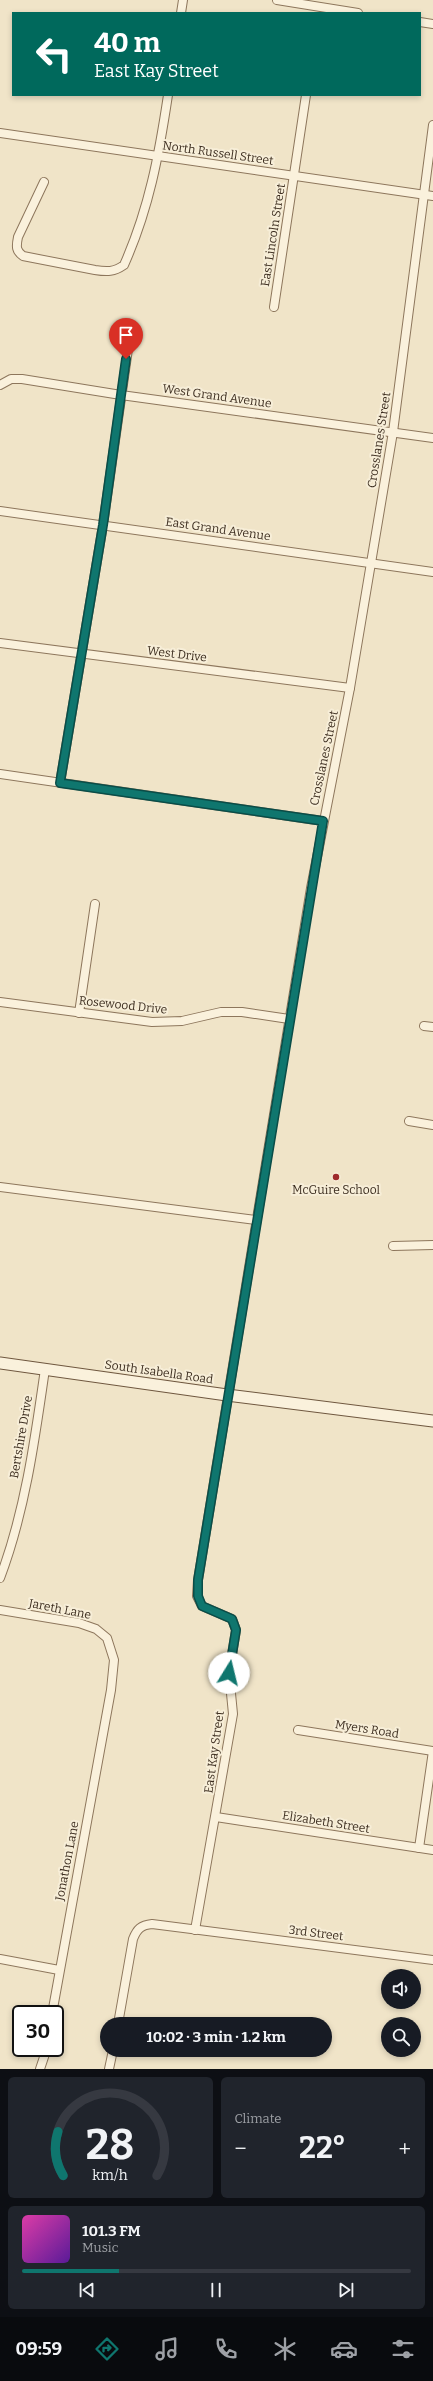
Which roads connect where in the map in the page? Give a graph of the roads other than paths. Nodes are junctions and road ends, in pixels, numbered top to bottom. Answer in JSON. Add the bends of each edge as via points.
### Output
{"nodes":[{"id":1,"x":183,"y":0,"type":"edge"},
{"id":2,"x":277,"y":0,"type":"edge"},
{"id":3,"x":317,"y":10,"type":"edge"},
{"id":4,"x":181,"y":12,"type":"edge"},
{"id":5,"x":344,"y":12,"type":"edge"},
{"id":6,"x":421,"y":22,"type":"edge"},
{"id":7,"x":433,"y":24,"type":"edge"},
{"id":8,"x":168,"y":96,"type":"edge"},
{"id":9,"x":306,"y":96,"type":"edge"},
{"id":10,"x":433,"y":125,"type":"edge"},
{"id":11,"x":0,"y":133,"type":"edge"},
{"id":12,"x":158,"y":157,"type":"junction"},
{"id":13,"x":295,"y":175,"type":"junction"},
{"id":14,"x":44,"y":182,"type":"dead end"},
{"id":15,"x":424,"y":194,"type":"junction"},
{"id":16,"x":433,"y":196,"type":"edge"},
{"id":17,"x":274,"y":307,"type":"dead end"},
{"id":18,"x":130,"y":335,"type":"dead end"},
{"id":19,"x":0,"y":385,"type":"edge"},
{"id":20,"x":121,"y":395,"type":"junction"},
{"id":21,"x":393,"y":432,"type":"junction"},
{"id":22,"x":433,"y":438,"type":"edge"},
{"id":23,"x":0,"y":511,"type":"edge"},
{"id":24,"x":103,"y":525,"type":"junction"},
{"id":25,"x":372,"y":563,"type":"junction"},
{"id":26,"x":433,"y":572,"type":"edge"},
{"id":27,"x":0,"y":643,"type":"edge"},
{"id":28,"x":80,"y":654,"type":"junction"},
{"id":29,"x":350,"y":688,"type":"junction"},
{"id":30,"x":0,"y":774,"type":"edge"},
{"id":31,"x":60,"y":783,"type":"junction"},
{"id":32,"x":323,"y":821,"type":"junction"},
{"id":33,"x":95,"y":904,"type":"dead end"},
{"id":34,"x":0,"y":1002,"type":"edge"},
{"id":35,"x":79,"y":1013,"type":"junction"},
{"id":36,"x":290,"y":1019,"type":"junction"},
{"id":37,"x":424,"y":1026,"type":"dead end"},
{"id":38,"x":433,"y":1027,"type":"edge"},
{"id":39,"x":409,"y":1122,"type":"dead end"},
{"id":40,"x":433,"y":1125,"type":"edge"},
{"id":41,"x":0,"y":1186,"type":"edge"},
{"id":42,"x":256,"y":1220,"type":"junction"},
{"id":43,"x":433,"y":1245,"type":"edge"},
{"id":44,"x":393,"y":1246,"type":"dead end"},
{"id":45,"x":0,"y":1363,"type":"edge"},
{"id":46,"x":45,"y":1369,"type":"junction"},
{"id":47,"x":227,"y":1395,"type":"junction"},
{"id":48,"x":433,"y":1421,"type":"edge"},
{"id":49,"x":0,"y":1578,"type":"edge"},
{"id":50,"x":0,"y":1610,"type":"edge"},
{"id":51,"x":107,"y":1713,"type":"joint"},
{"id":52,"x":298,"y":1730,"type":"dead end"},
{"id":53,"x":433,"y":1751,"type":"edge"},
{"id":54,"x":216,"y":1817,"type":"junction"},
{"id":55,"x":418,"y":1848,"type":"junction"},
{"id":56,"x":433,"y":1850,"type":"edge"},
{"id":57,"x":195,"y":1930,"type":"junction"},
{"id":58,"x":0,"y":1959,"type":"edge"},
{"id":59,"x":433,"y":1960,"type":"edge"},
{"id":60,"x":59,"y":1970,"type":"junction"},
{"id":61,"x":53,"y":2005,"type":"edge"},
{"id":62,"x":119,"y":2017,"type":"edge"},
{"id":63,"x":44,"y":2057,"type":"edge"},
{"id":64,"x":112,"y":2057,"type":"edge"},
{"id":65,"x":40,"y":2069,"type":"edge"},
{"id":66,"x":109,"y":2069,"type":"edge"}],
"edges":[{"from":1,"to":4,"type":"street"},
{"from":2,"to":3,"type":"street"},
{"from":3,"to":5,"type":"street"},
{"from":6,"to":7,"type":"street"},
{"from":8,"to":12,"type":"street"},
{"from":9,"to":13,"type":"street","name":"East Lincoln Street"},
{"from":10,"to":15,"type":"street","name":"Crosslanes Street"},
{"from":11,"to":12,"type":"street","name":"North Russell Street"},
{"from":12,"to":13,"type":"street","name":"North Russell Street"},
{"from":12,"to":14,"type":"street","via":[[138,231],[124,265],[117,270],[107,272],[24,256],[18,252],[18,238]]},
{"from":13,"to":15,"type":"street","name":"North Russell Street"},
{"from":13,"to":17,"type":"street","name":"East Lincoln Street"},
{"from":15,"to":16,"type":"street","name":"North Russell Street"},
{"from":15,"to":21,"type":"street","name":"Crosslanes Street"},
{"from":18,"to":20,"type":"street"},
{"from":19,"to":20,"type":"street","name":"West Grand Avenue","via":[[11,379],[22,379]]},
{"from":20,"to":21,"type":"street","name":"West Grand Avenue"},
{"from":20,"to":24,"type":"street"},
{"from":21,"to":22,"type":"street","name":"West Grand Avenue"},
{"from":21,"to":25,"type":"street","name":"Crosslanes Street"},
{"from":23,"to":24,"type":"street","name":"East Grand Avenue"},
{"from":24,"to":25,"type":"street","name":"East Grand Avenue"},
{"from":24,"to":28,"type":"street"},
{"from":25,"to":26,"type":"street","name":"East Grand Avenue"},
{"from":25,"to":29,"type":"street","name":"Crosslanes Street"},
{"from":27,"to":28,"type":"street","name":"West Drive"},
{"from":28,"to":29,"type":"street","name":"West Drive"},
{"from":28,"to":31,"type":"street"},
{"from":29,"to":32,"type":"street","name":"Crosslanes Street"},
{"from":30,"to":31,"type":"street"},
{"from":31,"to":32,"type":"street"},
{"from":32,"to":36,"type":"street","name":"Crosslanes Street"},
{"from":33,"to":35,"type":"street"},
{"from":34,"to":35,"type":"street","name":"Rosewood Drive"},
{"from":35,"to":36,"type":"street","name":"Rosewood Drive","via":[[169,1023],[221,1012],[242,1012]]},
{"from":36,"to":42,"type":"street","name":"Crosslanes Street"},
{"from":37,"to":38,"type":"street"},
{"from":39,"to":40,"type":"street"},
{"from":41,"to":42,"type":"street"},
{"from":42,"to":47,"type":"street","name":"Crosslanes Street"},
{"from":43,"to":44,"type":"street"},
{"from":45,"to":46,"type":"main road","name":"South Isabella Road"},
{"from":46,"to":47,"type":"main road","name":"South Isabella Road"},
{"from":46,"to":49,"type":"street","name":"Bertshire Drive","via":[[22,1500],[10,1552]]},
{"from":47,"to":48,"type":"main road","name":"South Isabella Road"},
{"from":47,"to":54,"type":"street","name":"East Kay Street","via":[[198,1580],[198,1596],[202,1606],[232,1619],[236,1630],[229,1673],[233,1714]]},
{"from":50,"to":51,"type":"street","name":"Jareth Lane","via":[[79,1623],[96,1629],[107,1638],[114,1660]]},
{"from":51,"to":60,"type":"street","name":"Jonathon Lane"},
{"from":52,"to":53,"type":"street","name":"Myers Road"},
{"from":53,"to":55,"type":"street"},
{"from":54,"to":55,"type":"street","name":"Elizabeth Street"},
{"from":54,"to":57,"type":"street","name":"East Kay Street"},
{"from":55,"to":56,"type":"street","name":"Elizabeth Street"},
{"from":57,"to":59,"type":"street","name":"3rd Street"},
{"from":57,"to":62,"type":"street","via":[[152,1924],[144,1925],[136,1931]]},
{"from":58,"to":60,"type":"street"},
{"from":60,"to":61,"type":"street","name":"Jonathon Lane"},
{"from":63,"to":65,"type":"street"},
{"from":64,"to":66,"type":"street"}]}
